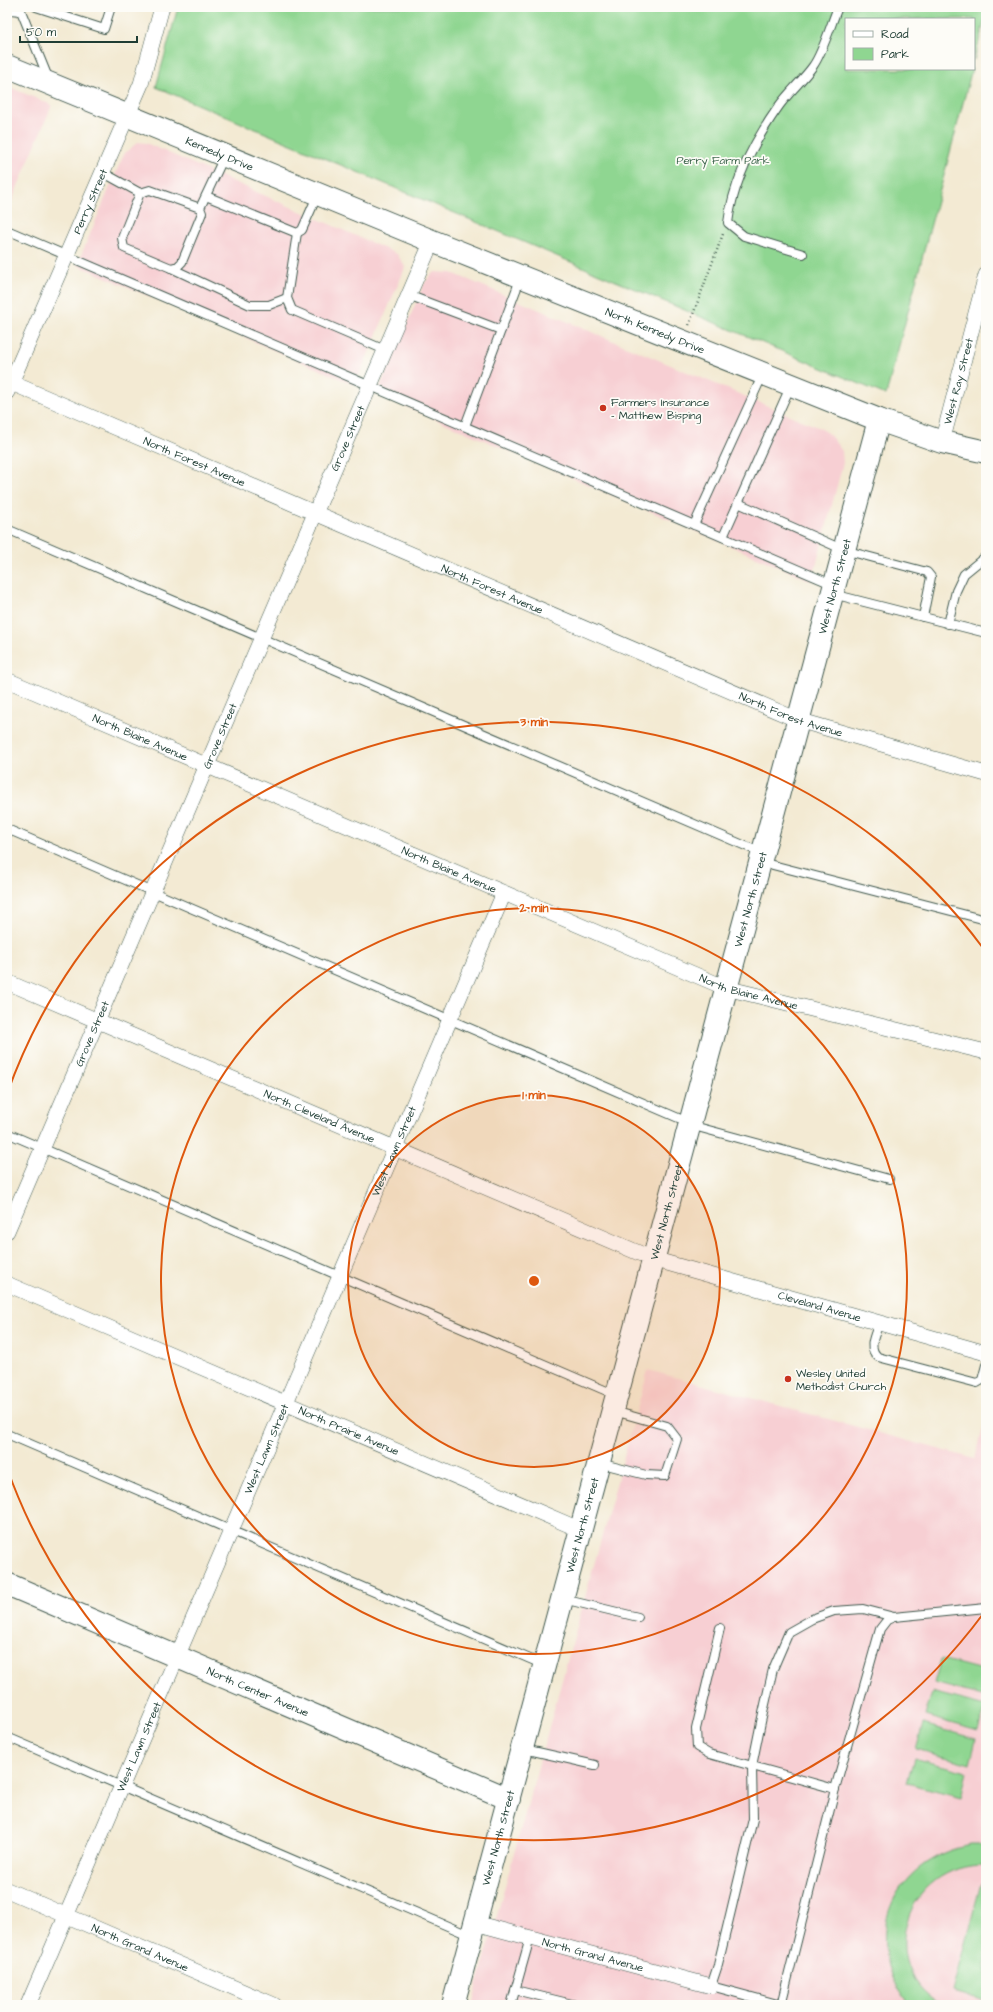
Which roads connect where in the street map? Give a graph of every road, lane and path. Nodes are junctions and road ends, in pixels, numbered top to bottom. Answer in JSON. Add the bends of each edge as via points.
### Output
{"nodes":[{"id":1,"x":36,"y":7,"type":"edge"},
{"id":2,"x":110,"y":7,"type":"edge"},
{"id":3,"x":162,"y":7,"type":"edge"},
{"id":4,"x":838,"y":7,"type":"edge"},
{"id":5,"x":21,"y":9,"type":"edge"},
{"id":6,"x":7,"y":11,"type":"edge"},
{"id":7,"x":7,"y":66,"type":"edge"},
{"id":8,"x":50,"y":83,"type":"junction"},
{"id":9,"x":127,"y":114,"type":"junction"},
{"id":10,"x":225,"y":155,"type":"junction"},
{"id":11,"x":102,"y":172,"type":"junction"},
{"id":12,"x":140,"y":193,"type":"junction"},
{"id":13,"x":318,"y":194,"type":"junction"},
{"id":14,"x":206,"y":196,"type":"junction"},
{"id":15,"x":200,"y":208,"type":"junction"},
{"id":16,"x":728,"y":223,"type":"junction"},
{"id":17,"x":7,"y":230,"type":"edge"},
{"id":18,"x":298,"y":233,"type":"junction"},
{"id":19,"x":432,"y":241,"type":"junction"},
{"id":20,"x":803,"y":254,"type":"dead end"},
{"id":21,"x":66,"y":255,"type":"junction"},
{"id":22,"x":171,"y":268,"type":"junction"},
{"id":23,"x":986,"y":275,"type":"edge"},
{"id":24,"x":521,"y":277,"type":"junction"},
{"id":25,"x":408,"y":295,"type":"junction"},
{"id":26,"x":287,"y":298,"type":"junction"},
{"id":27,"x":501,"y":330,"type":"junction"},
{"id":28,"x":683,"y":341,"type":"junction"},
{"id":29,"x":385,"y":350,"type":"junction"},
{"id":30,"x":764,"y":373,"type":"junction"},
{"id":31,"x":8,"y":385,"type":"edge"},
{"id":32,"x":370,"y":385,"type":"junction"},
{"id":33,"x":791,"y":385,"type":"junction"},
{"id":34,"x":879,"y":420,"type":"junction"},
{"id":35,"x":466,"y":426,"type":"junction"},
{"id":36,"x":942,"y":442,"type":"junction"},
{"id":37,"x":986,"y":452,"type":"edge"},
{"id":38,"x":738,"y":503,"type":"junction"},
{"id":39,"x":315,"y":513,"type":"junction"},
{"id":40,"x":694,"y":525,"type":"junction"},
{"id":41,"x":7,"y":529,"type":"edge"},
{"id":42,"x":723,"y":537,"type":"junction"},
{"id":43,"x":844,"y":550,"type":"junction"},
{"id":44,"x":986,"y":556,"type":"edge"},
{"id":45,"x":834,"y":590,"type":"junction"},
{"id":46,"x":923,"y":617,"type":"junction"},
{"id":47,"x":948,"y":624,"type":"junction"},
{"id":48,"x":986,"y":633,"type":"edge"},
{"id":49,"x":261,"y":638,"type":"junction"},
{"id":50,"x":7,"y":680,"type":"edge"},
{"id":51,"x":798,"y":720,"type":"junction"},
{"id":52,"x":207,"y":766,"type":"junction"},
{"id":53,"x":986,"y":774,"type":"edge"},
{"id":54,"x":7,"y":829,"type":"edge"},
{"id":55,"x":762,"y":858,"type":"junction"},
{"id":56,"x":152,"y":892,"type":"junction"},
{"id":57,"x":504,"y":893,"type":"junction"},
{"id":58,"x":986,"y":920,"type":"edge"},
{"id":59,"x":7,"y":982,"type":"edge"},
{"id":60,"x":726,"y":988,"type":"junction"},
{"id":61,"x":450,"y":1020,"type":"junction"},
{"id":62,"x":97,"y":1021,"type":"junction"},
{"id":63,"x":986,"y":1052,"type":"edge"},
{"id":64,"x":690,"y":1124,"type":"junction"},
{"id":65,"x":7,"y":1133,"type":"edge"},
{"id":66,"x":42,"y":1148,"type":"junction"},
{"id":67,"x":395,"y":1149,"type":"junction"},
{"id":68,"x":889,"y":1179,"type":"dead end"},
{"id":69,"x":7,"y":1231,"type":"edge"},
{"id":70,"x":653,"y":1259,"type":"junction"},
{"id":71,"x":340,"y":1276,"type":"junction"},
{"id":72,"x":7,"y":1284,"type":"edge"},
{"id":73,"x":879,"y":1323,"type":"junction"},
{"id":74,"x":986,"y":1353,"type":"edge"},
{"id":75,"x":986,"y":1364,"type":"edge"},
{"id":76,"x":286,"y":1403,"type":"junction"},
{"id":77,"x":615,"y":1403,"type":"junction"},
{"id":78,"x":7,"y":1434,"type":"edge"},
{"id":79,"x":599,"y":1463,"type":"junction"},
{"id":80,"x":231,"y":1530,"type":"junction"},
{"id":81,"x":582,"y":1530,"type":"junction"},
{"id":82,"x":7,"y":1584,"type":"edge"},
{"id":83,"x":563,"y":1599,"type":"junction"},
{"id":84,"x":986,"y":1608,"type":"edge"},
{"id":85,"x":638,"y":1617,"type":"dead end"},
{"id":86,"x":894,"y":1617,"type":"junction"},
{"id":87,"x":720,"y":1628,"type":"dead end"},
{"id":88,"x":177,"y":1657,"type":"junction"},
{"id":89,"x":545,"y":1665,"type":"junction"},
{"id":90,"x":7,"y":1737,"type":"edge"},
{"id":91,"x":522,"y":1748,"type":"junction"},
{"id":92,"x":595,"y":1765,"type":"dead end"},
{"id":93,"x":752,"y":1766,"type":"junction"},
{"id":94,"x":121,"y":1786,"type":"junction"},
{"id":95,"x":835,"y":1789,"type":"junction"},
{"id":96,"x":509,"y":1799,"type":"junction"},
{"id":97,"x":7,"y":1890,"type":"edge"},
{"id":98,"x":66,"y":1915,"type":"junction"},
{"id":99,"x":473,"y":1930,"type":"junction"},
{"id":100,"x":530,"y":1938,"type":"junction"},
{"id":101,"x":711,"y":1986,"type":"junction"},
{"id":102,"x":515,"y":1990,"type":"junction"},
{"id":103,"x":28,"y":2005,"type":"edge"},
{"id":104,"x":274,"y":2005,"type":"edge"},
{"id":105,"x":453,"y":2005,"type":"edge"},
{"id":106,"x":511,"y":2005,"type":"edge"},
{"id":107,"x":576,"y":2005,"type":"edge"},
{"id":108,"x":781,"y":2005,"type":"edge"}],
"edges":[{"from":1,"to":2,"type":"lane","via":[[104,29]]},
{"from":3,"to":9,"type":"street","name":"Perry Street","via":[[141,84]]},
{"from":4,"to":16,"type":"lane","via":[[813,66],[779,106],[741,173],[730,204]]},
{"from":5,"to":6,"type":"lane"},
{"from":5,"to":8,"type":"lane"},
{"from":7,"to":8,"type":"main road","name":"Kennedy Drive"},
{"from":8,"to":9,"type":"main road","name":"Kennedy Drive"},
{"from":9,"to":10,"type":"main road","name":"Kennedy Drive"},
{"from":9,"to":11,"type":"street","name":"Perry Street"},
{"from":10,"to":13,"type":"main road","name":"Kennedy Drive"},
{"from":10,"to":14,"type":"lane"},
{"from":11,"to":12,"type":"lane"},
{"from":11,"to":21,"type":"street","name":"Perry Street"},
{"from":12,"to":15,"type":"lane","via":[[150,190]]},
{"from":12,"to":22,"type":"lane","via":[[122,238],[124,248]]},
{"from":13,"to":18,"type":"lane","via":[[302,230]]},
{"from":13,"to":19,"type":"main road","name":"Kennedy Drive"},
{"from":14,"to":15,"type":"lane"},
{"from":14,"to":18,"type":"lane"},
{"from":15,"to":22,"type":"lane","via":[[202,213],[182,262]]},
{"from":16,"to":20,"type":"lane","via":[[744,236]]},
{"from":16,"to":28,"type":"path"},
{"from":17,"to":21,"type":"lane"},
{"from":18,"to":26,"type":"lane"},
{"from":19,"to":24,"type":"main road","name":"North Kennedy Drive"},
{"from":19,"to":25,"type":"street","name":"Grove Street"},
{"from":21,"to":31,"type":"street","name":"Perry Street"},
{"from":21,"to":32,"type":"lane"},
{"from":22,"to":26,"type":"lane","via":[[250,305],[269,305]]},
{"from":23,"to":36,"type":"street","name":"West Ray Street"},
{"from":24,"to":27,"type":"lane"},
{"from":24,"to":28,"type":"main road","name":"North Kennedy Drive"},
{"from":25,"to":27,"type":"lane"},
{"from":25,"to":29,"type":"street","name":"Grove Street"},
{"from":26,"to":29,"type":"lane","via":[[292,310]]},
{"from":27,"to":35,"type":"lane"},
{"from":28,"to":30,"type":"main road","name":"North Kennedy Drive"},
{"from":29,"to":32,"type":"street","name":"Grove Street"},
{"from":30,"to":33,"type":"main road","name":"North Kennedy Drive"},
{"from":30,"to":40,"type":"lane"},
{"from":31,"to":39,"type":"street","name":"North Forest Avenue"},
{"from":32,"to":35,"type":"lane"},
{"from":32,"to":39,"type":"street","name":"Grove Street"},
{"from":33,"to":34,"type":"main road","name":"North Kennedy Drive"},
{"from":33,"to":38,"type":"lane"},
{"from":34,"to":36,"type":"main road","name":"North Kennedy Drive"},
{"from":34,"to":43,"type":"main road","name":"West North Street"},
{"from":35,"to":40,"type":"lane"},
{"from":36,"to":37,"type":"main road","name":"North Kennedy Drive"},
{"from":38,"to":42,"type":"lane"},
{"from":38,"to":43,"type":"lane"},
{"from":39,"to":49,"type":"street","name":"Grove Street"},
{"from":39,"to":51,"type":"street","name":"North Forest Avenue"},
{"from":40,"to":42,"type":"lane"},
{"from":41,"to":49,"type":"lane"},
{"from":42,"to":45,"type":"lane"},
{"from":43,"to":45,"type":"main road","name":"West North Street"},
{"from":43,"to":46,"type":"lane","via":[[927,572],[931,577]]},
{"from":44,"to":47,"type":"lane","via":[[964,574],[956,591]]},
{"from":45,"to":46,"type":"lane"},
{"from":45,"to":51,"type":"main road","name":"West North Street"},
{"from":46,"to":47,"type":"lane"},
{"from":47,"to":48,"type":"lane"},
{"from":49,"to":52,"type":"street","name":"Grove Street"},
{"from":49,"to":55,"type":"lane"},
{"from":50,"to":52,"type":"street","name":"North Blaine Avenue"},
{"from":51,"to":53,"type":"street","name":"North Forest Avenue"},
{"from":51,"to":55,"type":"main road","name":"West North Street"},
{"from":52,"to":56,"type":"street","name":"Grove Street"},
{"from":52,"to":57,"type":"street","name":"North Blaine Avenue"},
{"from":54,"to":56,"type":"lane"},
{"from":55,"to":58,"type":"lane"},
{"from":55,"to":60,"type":"main road","name":"West North Street"},
{"from":56,"to":61,"type":"lane"},
{"from":56,"to":62,"type":"street","name":"Grove Street"},
{"from":57,"to":60,"type":"street","name":"North Blaine Avenue"},
{"from":57,"to":61,"type":"street","name":"West Lawn Street"},
{"from":59,"to":62,"type":"street","name":"North Cleveland Avenue"},
{"from":60,"to":63,"type":"street","name":"North Blaine Avenue"},
{"from":60,"to":64,"type":"main road","name":"West North Street"},
{"from":61,"to":64,"type":"lane"},
{"from":61,"to":67,"type":"street","name":"West Lawn Street"},
{"from":62,"to":66,"type":"street","name":"Grove Street"},
{"from":62,"to":67,"type":"street","name":"North Cleveland Avenue"},
{"from":64,"to":68,"type":"lane"},
{"from":64,"to":70,"type":"main road","name":"West North Street"},
{"from":65,"to":66,"type":"lane"},
{"from":66,"to":69,"type":"street","name":"Grove Street"},
{"from":66,"to":71,"type":"lane"},
{"from":67,"to":70,"type":"street","name":"North Cleveland Avenue"},
{"from":67,"to":71,"type":"street","name":"West Lawn Street"},
{"from":70,"to":73,"type":"street","name":"Cleveland Avenue"},
{"from":70,"to":77,"type":"main road","name":"West North Street"},
{"from":71,"to":76,"type":"street","name":"West Lawn Street"},
{"from":71,"to":77,"type":"lane"},
{"from":72,"to":76,"type":"street","name":"North Prairie Avenue"},
{"from":73,"to":74,"type":"street","name":"Cleveland Avenue"},
{"from":73,"to":75,"type":"lane","via":[[871,1347],[878,1357],[977,1383],[982,1380]]},
{"from":76,"to":80,"type":"street","name":"West Lawn Street"},
{"from":76,"to":81,"type":"street","name":"North Prairie Avenue"},
{"from":77,"to":79,"type":"main road","name":"West North Street"},
{"from":77,"to":79,"type":"lane","via":[[667,1426],[677,1439],[665,1476],[646,1475]]},
{"from":78,"to":80,"type":"lane"},
{"from":79,"to":81,"type":"main road","name":"West North Street"},
{"from":80,"to":88,"type":"street","name":"West Lawn Street"},
{"from":80,"to":89,"type":"lane"},
{"from":81,"to":83,"type":"main road","name":"West North Street"},
{"from":82,"to":88,"type":"main road","name":"North Center Avenue"},
{"from":83,"to":85,"type":"lane"},
{"from":83,"to":89,"type":"main road","name":"West North Street"},
{"from":84,"to":86,"type":"lane"},
{"from":86,"to":93,"type":"lane","via":[[863,1609],[834,1611],[812,1619],[789,1632],[773,1669]]},
{"from":86,"to":95,"type":"lane","via":[[887,1620],[880,1629]]},
{"from":87,"to":93,"type":"lane","via":[[696,1729],[697,1747],[709,1754]]},
{"from":88,"to":94,"type":"street","name":"West Lawn Street"},
{"from":88,"to":96,"type":"main road","name":"North Center Avenue"},
{"from":89,"to":91,"type":"main road","name":"West North Street"},
{"from":90,"to":94,"type":"lane"},
{"from":91,"to":92,"type":"lane"},
{"from":91,"to":96,"type":"main road","name":"West North Street"},
{"from":93,"to":95,"type":"lane"},
{"from":93,"to":101,"type":"lane","via":[[753,1819]]},
{"from":94,"to":98,"type":"street","name":"West Lawn Street"},
{"from":94,"to":99,"type":"lane"},
{"from":95,"to":108,"type":"lane"},
{"from":96,"to":99,"type":"main road","name":"West North Street"},
{"from":97,"to":98,"type":"street","name":"North Grand Avenue"},
{"from":98,"to":103,"type":"street","name":"West Lawn Street"},
{"from":98,"to":104,"type":"street","name":"North Grand Avenue"},
{"from":99,"to":100,"type":"street","name":"North Grand Avenue"},
{"from":99,"to":105,"type":"main road","name":"West North Street"},
{"from":100,"to":101,"type":"street","name":"North Grand Avenue"},
{"from":100,"to":102,"type":"lane"},
{"from":101,"to":108,"type":"lane"},
{"from":102,"to":106,"type":"lane"},
{"from":102,"to":107,"type":"lane"}]}
